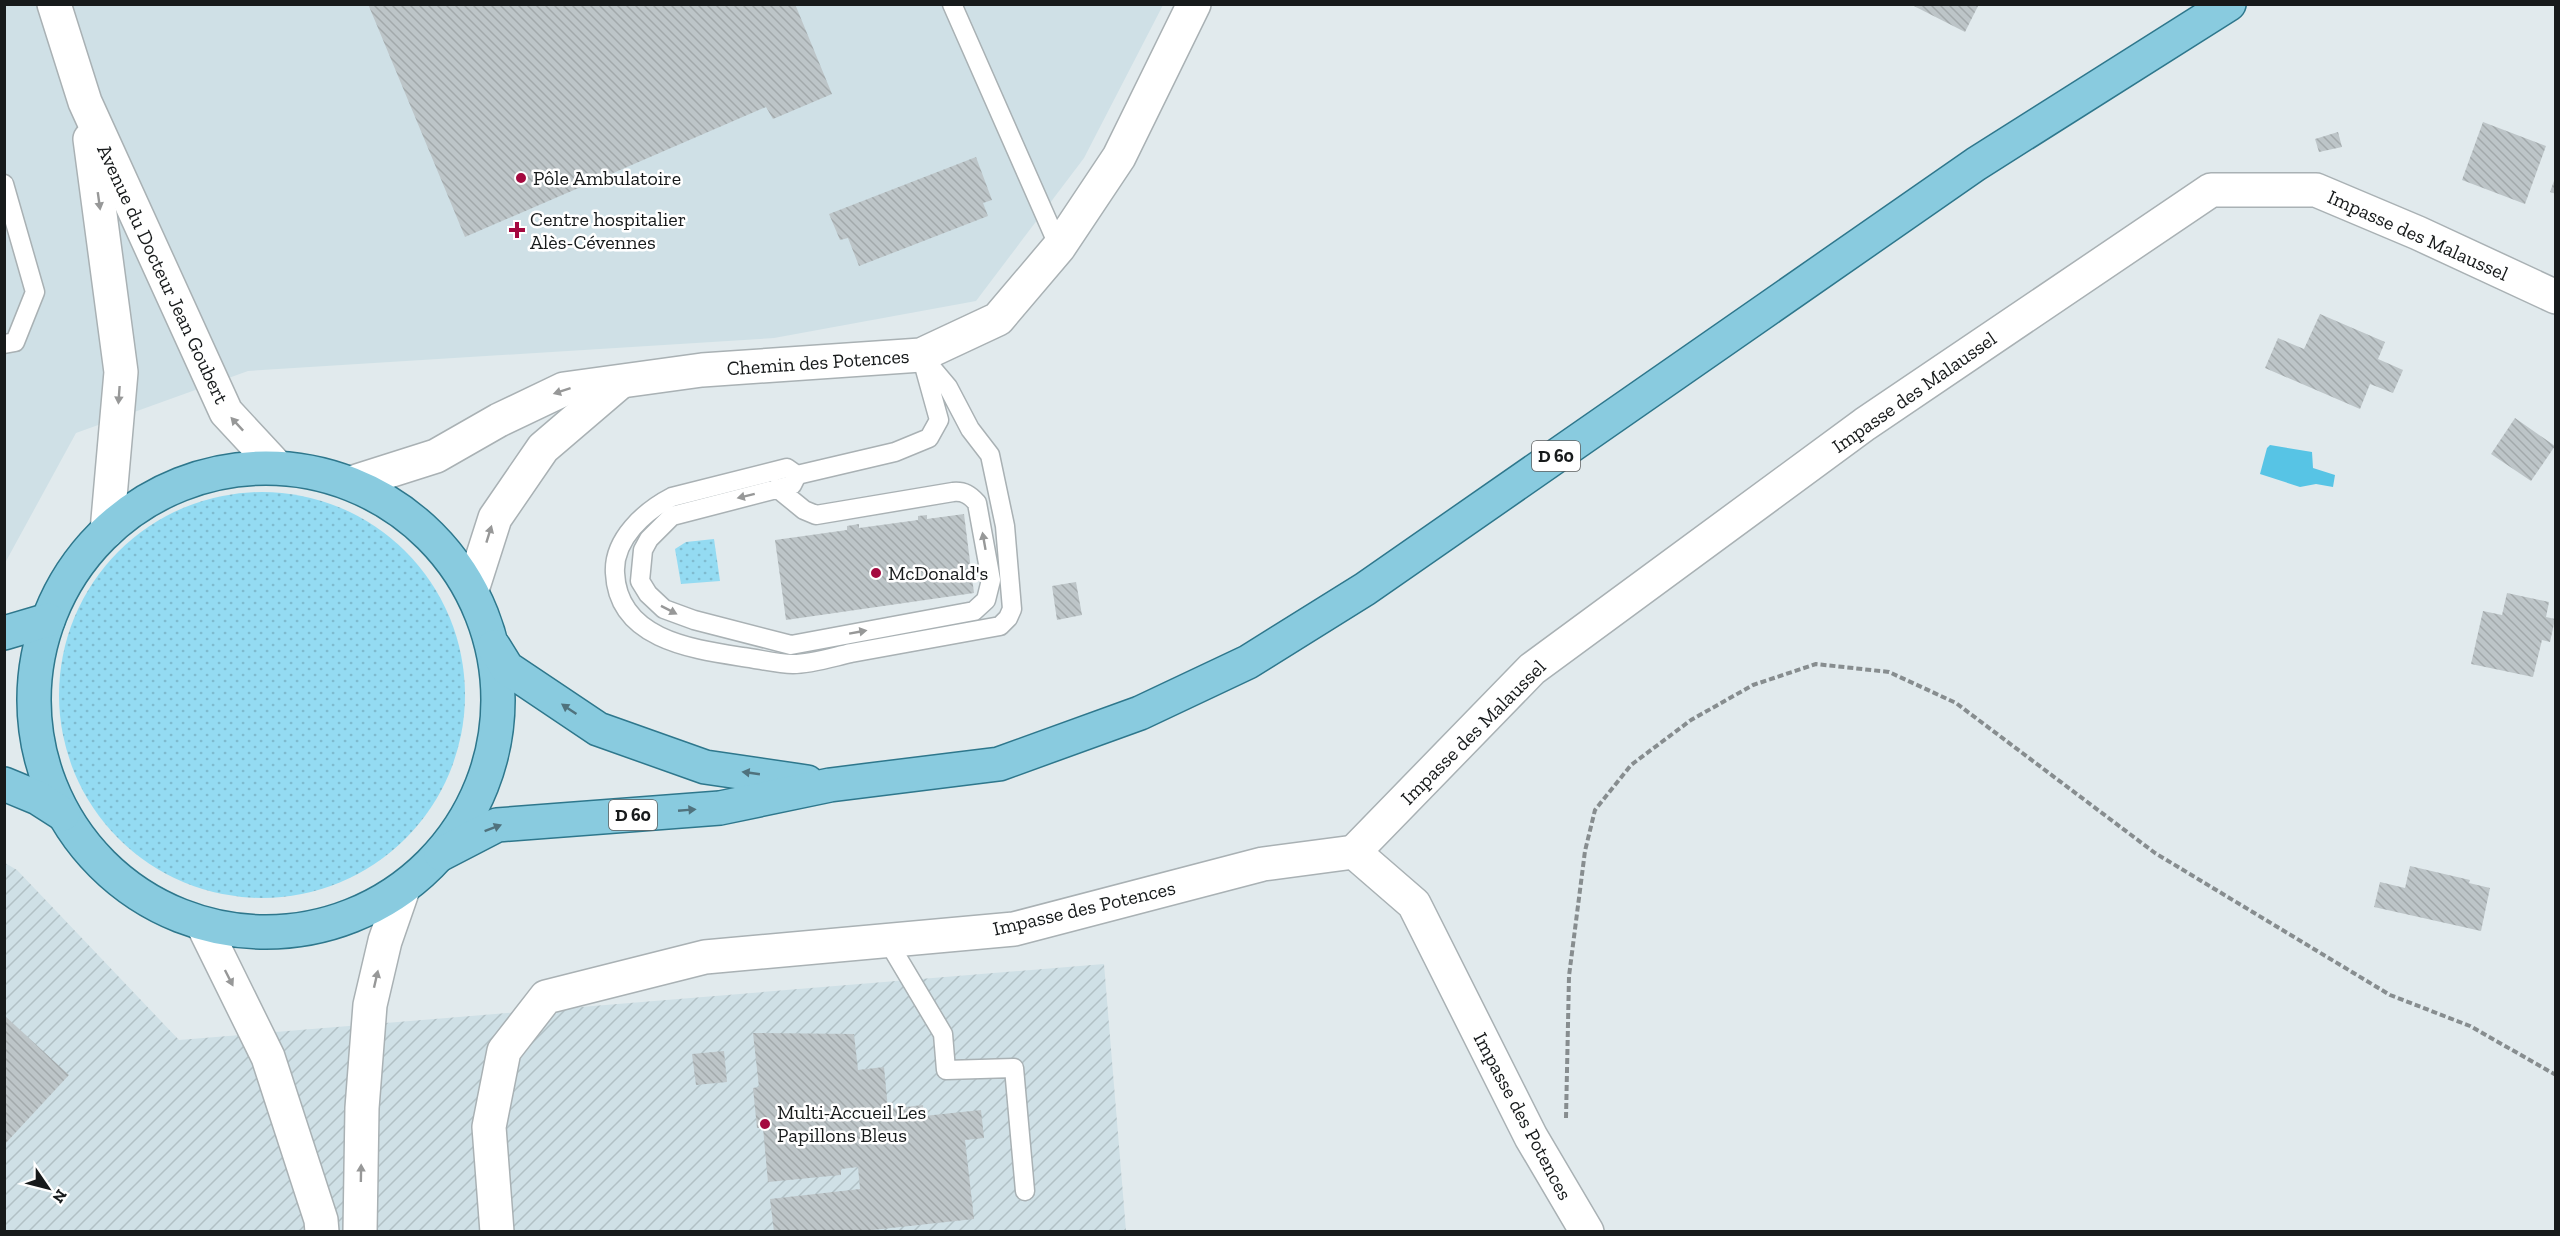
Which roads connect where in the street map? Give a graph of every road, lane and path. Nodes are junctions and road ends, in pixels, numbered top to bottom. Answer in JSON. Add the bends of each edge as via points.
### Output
{"nodes":[{"id":1,"x":54,"y":4,"type":"edge"},
{"id":2,"x":952,"y":4,"type":"edge"},
{"id":3,"x":1194,"y":4,"type":"edge"},
{"id":4,"x":2229,"y":4,"type":"edge"},
{"id":5,"x":85,"y":102,"type":"junction"},
{"id":6,"x":4,"y":184,"type":"edge"},
{"id":7,"x":1059,"y":247,"type":"junction"},
{"id":8,"x":2556,"y":297,"type":"edge"},
{"id":9,"x":4,"y":345,"type":"edge"},
{"id":10,"x":921,"y":355,"type":"junction"},
{"id":11,"x":620,"y":383,"type":"junction"},
{"id":12,"x":277,"y":467,"type":"junction"},
{"id":13,"x":797,"y":475,"type":"junction"},
{"id":14,"x":351,"y":483,"type":"junction"},
{"id":15,"x":777,"y":488,"type":"junction"},
{"id":16,"x":107,"y":531,"type":"junction"},
{"id":17,"x":472,"y":590,"type":"junction"},
{"id":18,"x":48,"y":620,"type":"junction"},
{"id":19,"x":4,"y":633,"type":"edge"},
{"id":20,"x":494,"y":647,"type":"junction"},
{"id":21,"x":4,"y":784,"type":"edge"},
{"id":22,"x":830,"y":785,"type":"junction"},
{"id":23,"x":63,"y":814,"type":"junction"},
{"id":24,"x":1354,"y":852,"type":"junction"},
{"id":25,"x":441,"y":854,"type":"junction"},
{"id":26,"x":403,"y":889,"type":"junction"},
{"id":27,"x":203,"y":925,"type":"junction"},
{"id":28,"x":887,"y":940,"type":"junction"},
{"id":29,"x":2556,"y":1075,"type":"edge"},
{"id":30,"x":1567,"y":1129,"type":"dead end"},
{"id":31,"x":1025,"y":1191,"type":"dead end"},
{"id":32,"x":322,"y":1232,"type":"edge"},
{"id":33,"x":360,"y":1232,"type":"edge"},
{"id":34,"x":497,"y":1232,"type":"edge"},
{"id":35,"x":1587,"y":1232,"type":"edge"}],
"edges":[{"from":1,"to":5,"type":"street","name":"Avenue du Docteur Jean Goubert"},
{"from":2,"to":7,"type":"lane"},
{"from":3,"to":7,"type":"street","name":"Chemin des Potences","via":[[1119,157]]},
{"from":4,"to":22,"type":"main road","number":"D 60","via":[[1976,164],[1365,589],[1248,662],[1140,713],[999,764]]},
{"from":12,"to":5,"type":"street","name":"Avenue du Docteur Jean Goubert","one_way":true,"via":[[226,412]]},
{"from":5,"to":16,"type":"street","name":"Avenue du Docteur Jean Goubert","one_way":true,"via":[[121,372]]},
{"from":6,"to":9,"type":"lane","via":[[35,292],[15,342]]},
{"from":7,"to":10,"type":"street","name":"Chemin des Potences","via":[[998,319]]},
{"from":8,"to":24,"type":"street","name":"Impasse des Malaussel","via":[[2316,190],[2211,190],[1864,424],[1532,669]]},
{"from":10,"to":11,"type":"street","name":"Chemin des Potences","via":[[702,370]]},
{"from":10,"to":13,"type":"lane","via":[[939,420],[929,438],[895,452]]},
{"from":10,"to":13,"type":"lane","via":[[948,387],[970,429],[990,455],[1005,526],[1012,609],[1000,626],[794,664],[688,649],[657,635],[622,606],[614,564],[625,537],[657,505],[672,497],[787,468]]},
{"from":11,"to":14,"type":"street","name":"Chemin des Potences","one_way":true,"via":[[564,388],[436,456]]},
{"from":17,"to":11,"type":"street","one_way":true,"via":[[495,518],[543,448]]},
{"from":12,"to":14,"type":"main road","via":[[315,472]]},
{"from":12,"to":16,"type":"main road","via":[[215,473],[157,494]]},
{"from":13,"to":15,"type":"lane","via":[[792,485]]},
{"from":14,"to":17,"type":"main road","via":[[388,501],[422,526],[450,555]]},
{"from":15,"to":15,"type":"lane","one_way":true,"via":[[672,516],[649,538],[643,550],[640,582],[648,594],[664,609],[694,620],[791,645],[974,611],[986,600],[991,580],[977,503],[971,497],[953,492],[816,515]]},
{"from":16,"to":18,"type":"main road","via":[[82,557],[62,587]]},
{"from":17,"to":20,"type":"main road"},
{"from":18,"to":19,"type":"main road"},
{"from":18,"to":23,"type":"main road","via":[[35,668],[34,719],[43,768]]},
{"from":22,"to":20,"type":"main road","number":"D 60","one_way":true,"via":[[705,767],[598,729],[507,668]]},
{"from":20,"to":25,"type":"main road","via":[[499,702],[492,757],[472,809]]},
{"from":21,"to":23,"type":"main road"},
{"from":25,"to":22,"type":"main road","number":"D 60","one_way":true,"via":[[497,825],[720,808]]},
{"from":23,"to":27,"type":"main road","via":[[99,863],[147,901]]},
{"from":24,"to":28,"type":"street","name":"Impasse des Potences","via":[[1263,864],[1014,929]]},
{"from":24,"to":35,"type":"street","name":"Impasse des Potences","via":[[1414,904],[1531,1137]]},
{"from":25,"to":26,"type":"main road"},
{"from":26,"to":27,"type":"main road","via":[[341,921],[272,934]]},
{"from":33,"to":26,"type":"street","one_way":true,"via":[[362,1108],[370,1005],[385,941]]},
{"from":27,"to":32,"type":"street","one_way":true,"via":[[268,1057]]},
{"from":28,"to":31,"type":"lane","via":[[943,1034],[946,1070],[1014,1068]]},
{"from":28,"to":34,"type":"street","name":"Impasse des Potences","via":[[705,957],[546,997],[504,1050],[489,1127]]},
{"from":29,"to":30,"type":"path","via":[[2470,1026],[2390,995],[2155,853],[1956,703],[1889,672],[1816,664],[1753,685],[1691,720],[1631,765],[1595,810],[1585,851],[1569,976]]}]}
